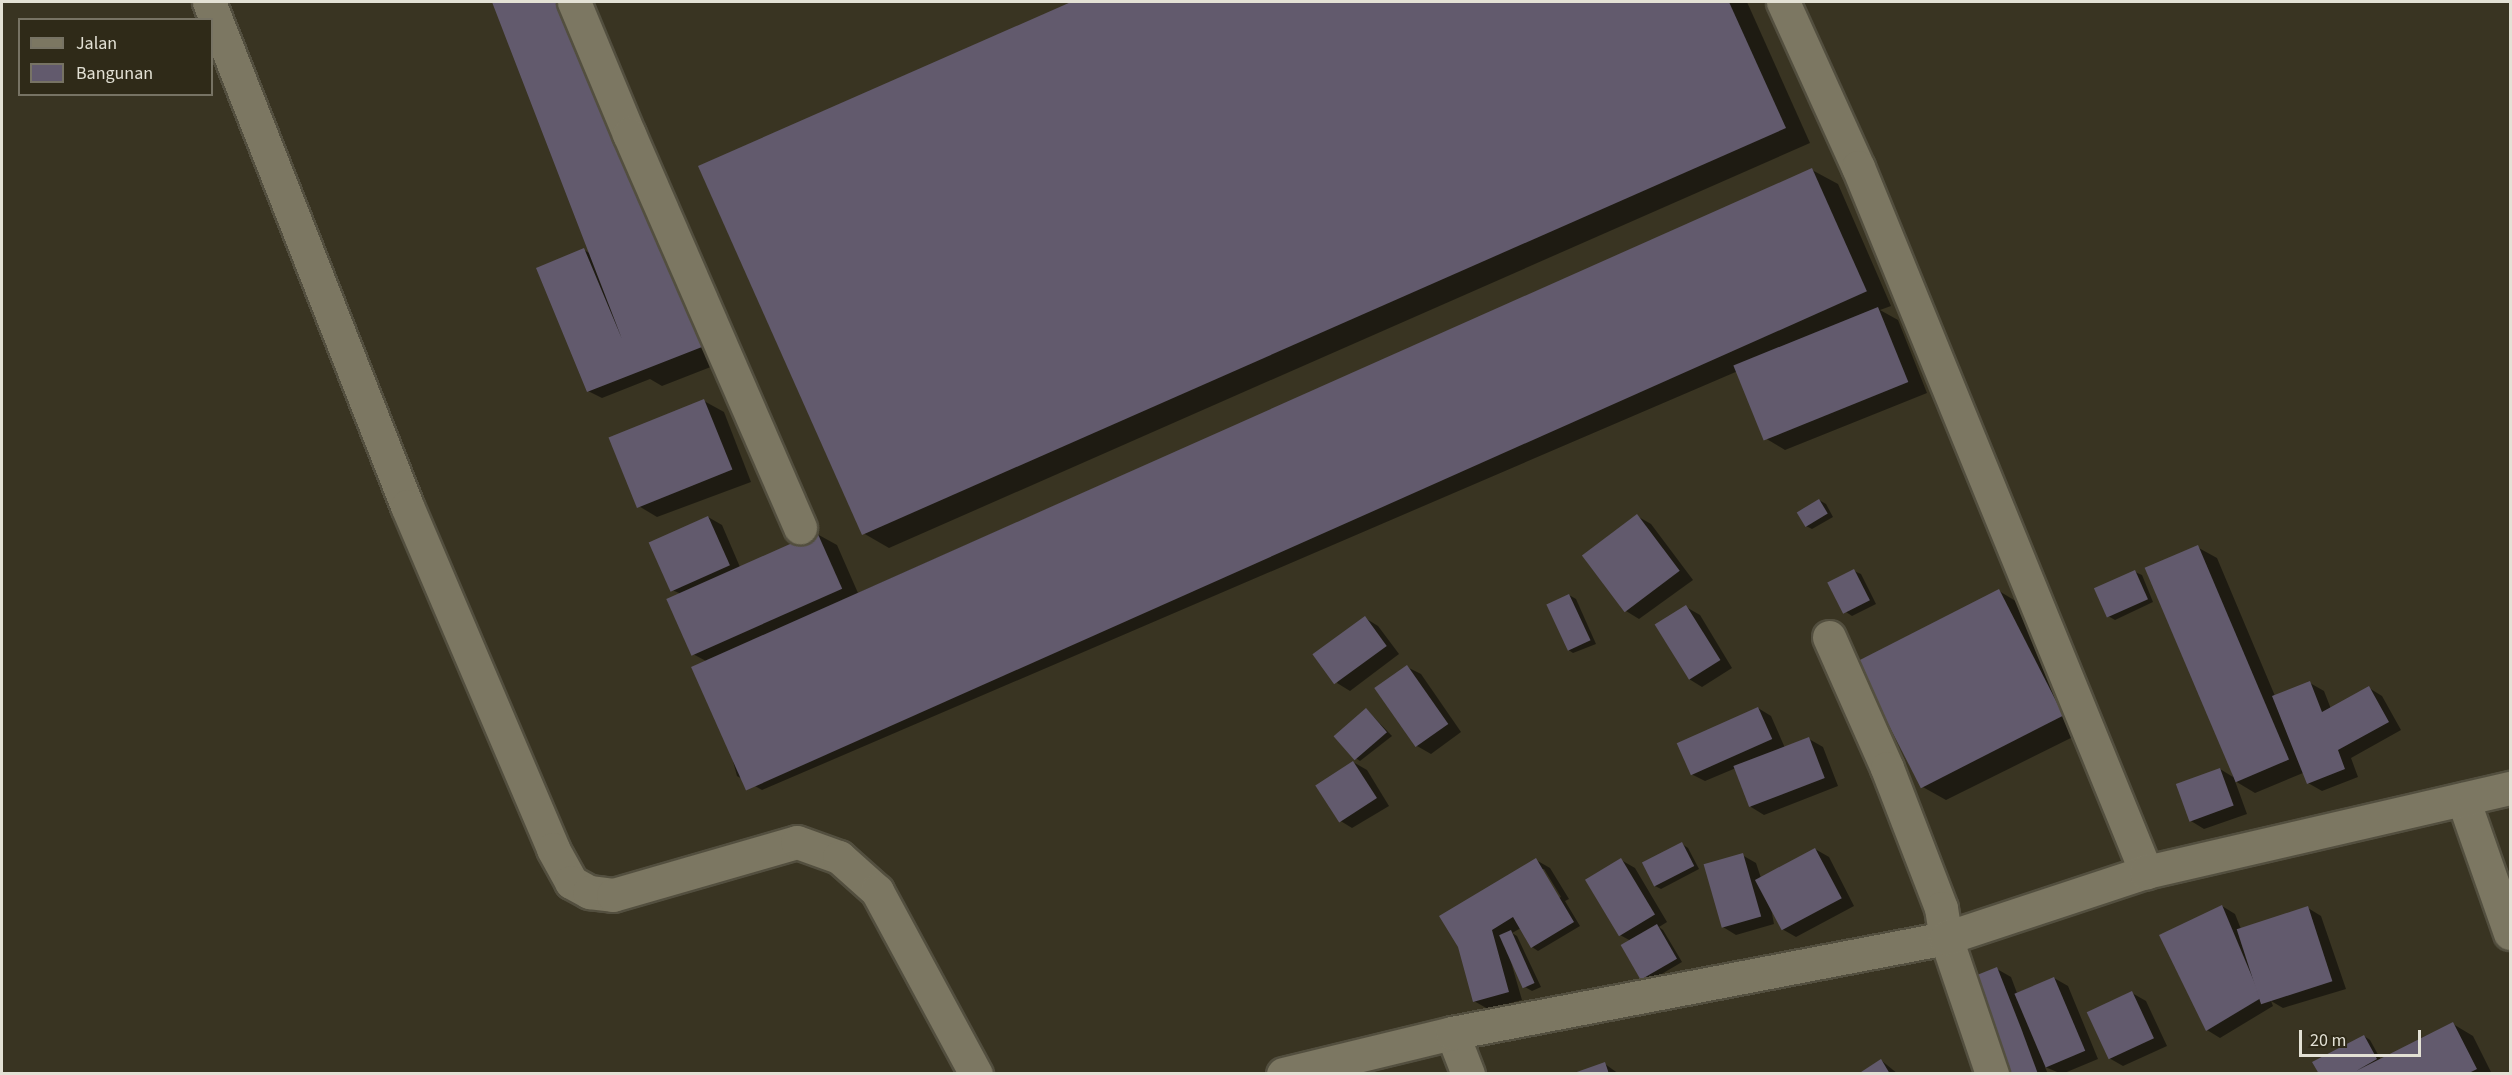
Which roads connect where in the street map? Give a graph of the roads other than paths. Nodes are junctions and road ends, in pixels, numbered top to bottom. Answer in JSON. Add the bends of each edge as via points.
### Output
{"nodes":[{"id":1,"x":209,"y":2,"type":"edge"},
{"id":2,"x":574,"y":2,"type":"edge"},
{"id":3,"x":1783,"y":2,"type":"edge"},
{"id":4,"x":800,"y":527,"type":"dead end"},
{"id":5,"x":1829,"y":637,"type":"dead end"},
{"id":6,"x":2511,"y":788,"type":"edge"},
{"id":7,"x":2463,"y":799,"type":"junction"},
{"id":8,"x":2146,"y":872,"type":"junction"},
{"id":9,"x":2511,"y":933,"type":"edge"},
{"id":10,"x":1946,"y":938,"type":"junction"},
{"id":11,"x":1452,"y":1033,"type":"junction"},
{"id":12,"x":976,"y":1074,"type":"edge"},
{"id":13,"x":1283,"y":1074,"type":"edge"},
{"id":14,"x":1468,"y":1074,"type":"edge"},
{"id":15,"x":1992,"y":1074,"type":"edge"}],
"edges":[{"from":1,"to":12,"type":"street","via":[[407,506],[553,849],[571,882],[589,892],[613,895],[797,842],[839,857],[877,891]]},
{"from":2,"to":4,"type":"street"},
{"from":3,"to":8,"type":"street","via":[[1858,167]]},
{"from":5,"to":10,"type":"street","via":[[1891,779],[1941,908]]},
{"from":6,"to":7,"type":"street"},
{"from":7,"to":8,"type":"street"},
{"from":7,"to":9,"type":"street"},
{"from":8,"to":10,"type":"street"},
{"from":10,"to":11,"type":"street"},
{"from":10,"to":15,"type":"street"},
{"from":11,"to":13,"type":"street"},
{"from":11,"to":14,"type":"street"}]}
